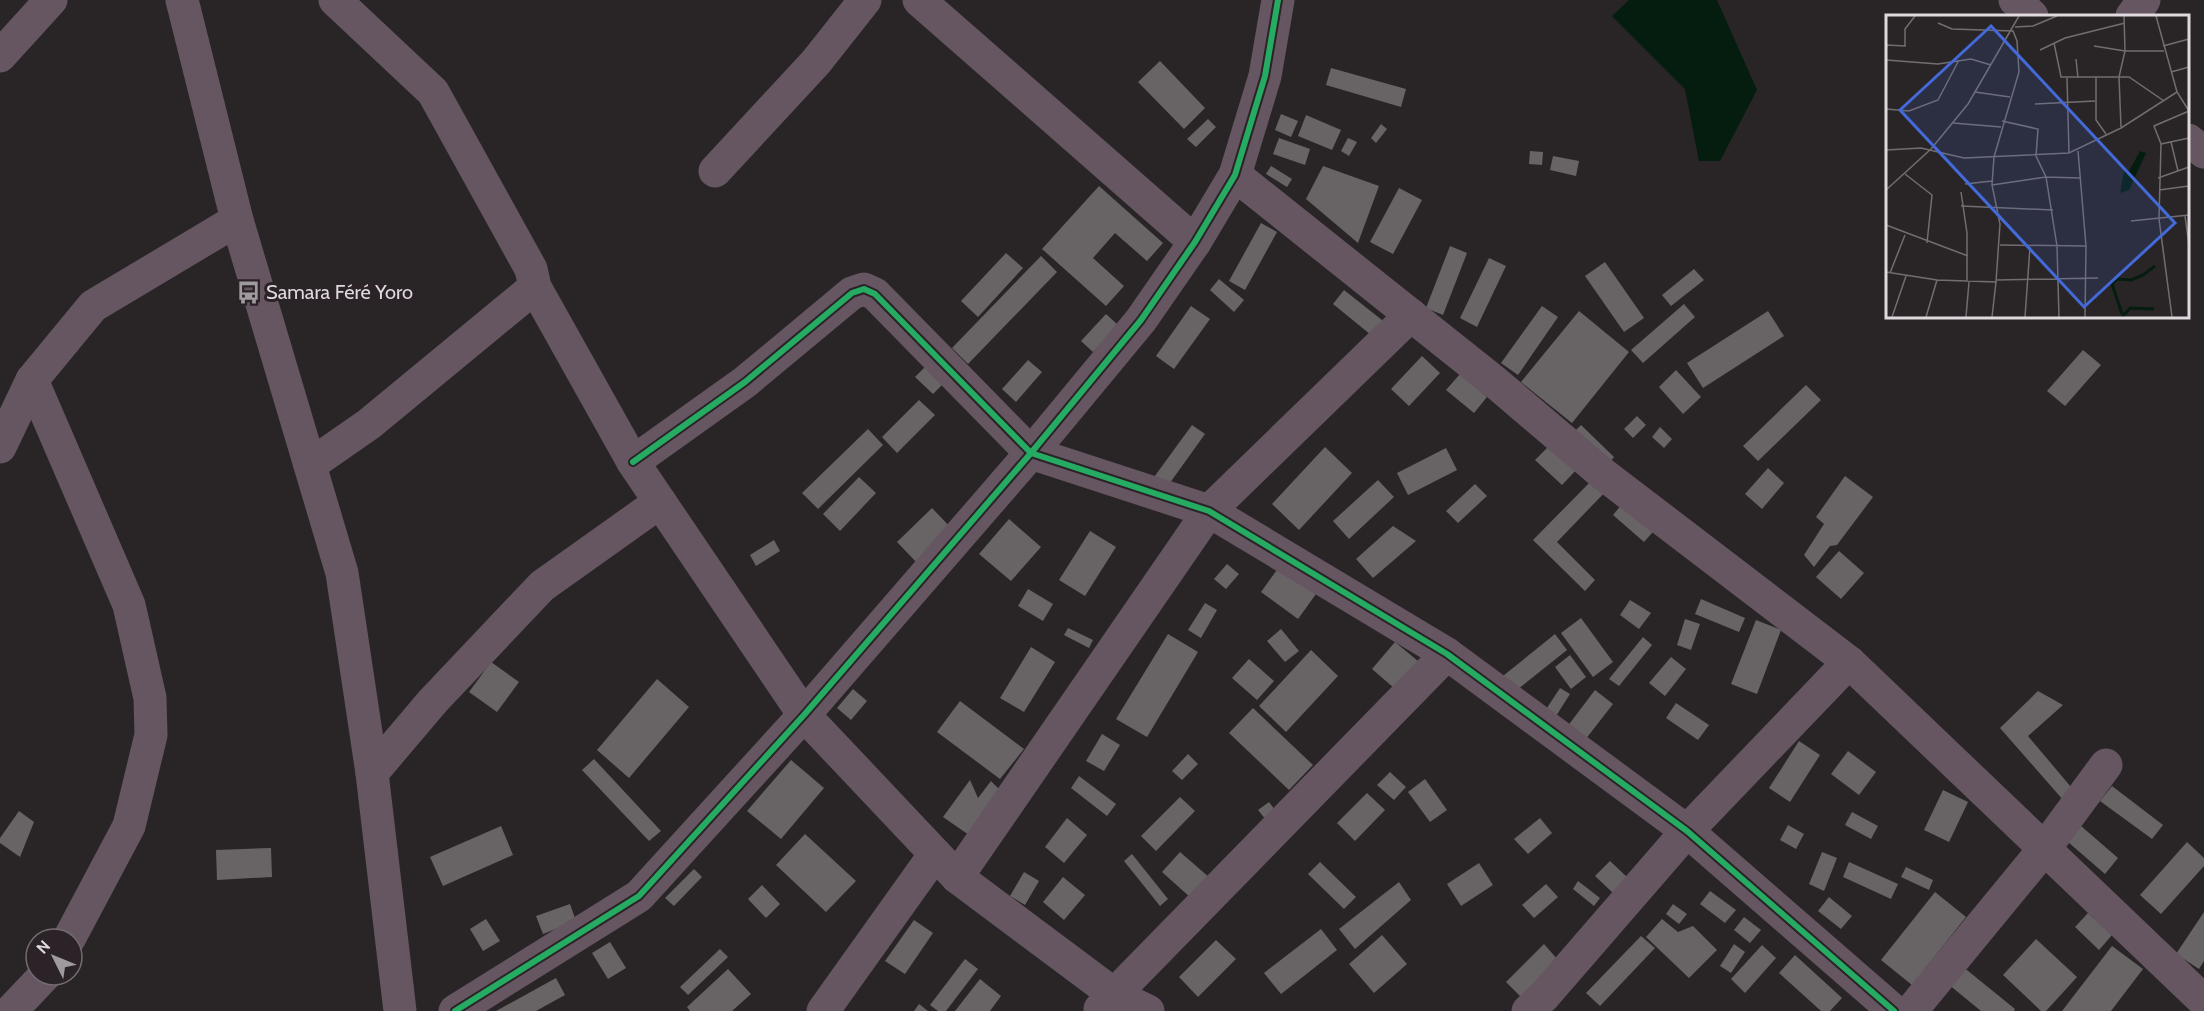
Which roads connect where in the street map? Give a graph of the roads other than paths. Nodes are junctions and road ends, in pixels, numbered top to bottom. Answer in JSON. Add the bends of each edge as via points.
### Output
{"nodes":[{"id":1,"x":51,"y":0,"type":"edge"},
{"id":2,"x":182,"y":0,"type":"edge"},
{"id":3,"x":335,"y":0,"type":"edge"},
{"id":4,"x":865,"y":0,"type":"edge"},
{"id":5,"x":919,"y":0,"type":"edge"},
{"id":6,"x":1278,"y":0,"type":"edge"},
{"id":7,"x":2015,"y":0,"type":"edge"},
{"id":8,"x":2144,"y":0,"type":"edge"},
{"id":9,"x":2031,"y":15,"type":"edge"},
{"id":10,"x":2133,"y":15,"type":"edge"},
{"id":11,"x":0,"y":56,"type":"edge"},
{"id":12,"x":2189,"y":141,"type":"edge"},
{"id":13,"x":2204,"y":152,"type":"edge"},
{"id":14,"x":715,"y":171,"type":"dead end"},
{"id":15,"x":1235,"y":175,"type":"junction"},
{"id":16,"x":237,"y":220,"type":"junction"},
{"id":17,"x":1195,"y":242,"type":"junction"},
{"id":18,"x":535,"y":286,"type":"junction"},
{"id":19,"x":1411,"y":315,"type":"junction"},
{"id":20,"x":33,"y":380,"type":"junction"},
{"id":21,"x":0,"y":447,"type":"edge"},
{"id":22,"x":1031,"y":453,"type":"junction"},
{"id":23,"x":633,"y":462,"type":"junction"},
{"id":24,"x":310,"y":465,"type":"junction"},
{"id":25,"x":660,"y":502,"type":"junction"},
{"id":26,"x":1209,"y":511,"type":"junction"},
{"id":27,"x":1447,"y":654,"type":"junction"},
{"id":28,"x":1849,"y":662,"type":"junction"},
{"id":29,"x":804,"y":715,"type":"junction"},
{"id":30,"x":2106,"y":765,"type":"dead end"},
{"id":31,"x":372,"y":773,"type":"junction"},
{"id":32,"x":1687,"y":831,"type":"junction"},
{"id":33,"x":2045,"y":848,"type":"junction"},
{"id":34,"x":935,"y":854,"type":"junction"},
{"id":35,"x":957,"y":877,"type":"junction"},
{"id":36,"x":75,"y":927,"type":"edge"},
{"id":37,"x":34,"y":987,"type":"edge"},
{"id":38,"x":2204,"y":1001,"type":"edge"},
{"id":39,"x":1106,"y":1003,"type":"edge"},
{"id":40,"x":1543,"y":1006,"type":"edge"},
{"id":41,"x":11,"y":1011,"type":"edge"},
{"id":42,"x":400,"y":1011,"type":"edge"},
{"id":43,"x":455,"y":1011,"type":"edge"},
{"id":44,"x":823,"y":1011,"type":"edge"},
{"id":45,"x":1148,"y":1011,"type":"edge"},
{"id":46,"x":1894,"y":1011,"type":"edge"},
{"id":47,"x":1911,"y":1011,"type":"edge"}],
"edges":[{"from":1,"to":11,"type":"street"},
{"from":2,"to":16,"type":"street"},
{"from":3,"to":18,"type":"street","via":[[433,92],[531,269]]},
{"from":4,"to":14,"type":"street","via":[[816,63]]},
{"from":5,"to":17,"type":"street"},
{"from":6,"to":15,"type":"street","via":[[1265,76]]},
{"from":7,"to":9,"type":"street"},
{"from":8,"to":10,"type":"street"},
{"from":12,"to":13,"type":"street"},
{"from":15,"to":17,"type":"street"},
{"from":15,"to":19,"type":"street"},
{"from":16,"to":20,"type":"street","via":[[93,306]]},
{"from":16,"to":24,"type":"street"},
{"from":17,"to":22,"type":"street","via":[[1141,320]]},
{"from":18,"to":23,"type":"street"},
{"from":18,"to":24,"type":"street","via":[[369,424]]},
{"from":19,"to":26,"type":"street"},
{"from":19,"to":28,"type":"street","via":[[1603,474]]},
{"from":20,"to":21,"type":"street"},
{"from":20,"to":36,"type":"street","via":[[129,605],[150,698],[151,735],[129,826]]},
{"from":22,"to":23,"type":"street","via":[[875,294],[864,289],[852,293],[745,382]]},
{"from":22,"to":26,"type":"street"},
{"from":22,"to":29,"type":"street"},
{"from":23,"to":25,"type":"street"},
{"from":24,"to":31,"type":"street","via":[[342,573]]},
{"from":25,"to":29,"type":"street"},
{"from":25,"to":31,"type":"street","via":[[542,586],[433,701]]},
{"from":26,"to":27,"type":"street"},
{"from":26,"to":35,"type":"street"},
{"from":27,"to":32,"type":"street"},
{"from":27,"to":39,"type":"street"},
{"from":28,"to":32,"type":"street"},
{"from":28,"to":33,"type":"street"},
{"from":29,"to":34,"type":"street"},
{"from":29,"to":43,"type":"street","via":[[639,896]]},
{"from":30,"to":33,"type":"street"},
{"from":31,"to":42,"type":"street"},
{"from":32,"to":40,"type":"street"},
{"from":32,"to":46,"type":"street"},
{"from":33,"to":38,"type":"street"},
{"from":33,"to":47,"type":"street"},
{"from":34,"to":35,"type":"street"},
{"from":34,"to":44,"type":"street"},
{"from":35,"to":39,"type":"street"},
{"from":37,"to":41,"type":"street"},
{"from":39,"to":45,"type":"street"}]}
